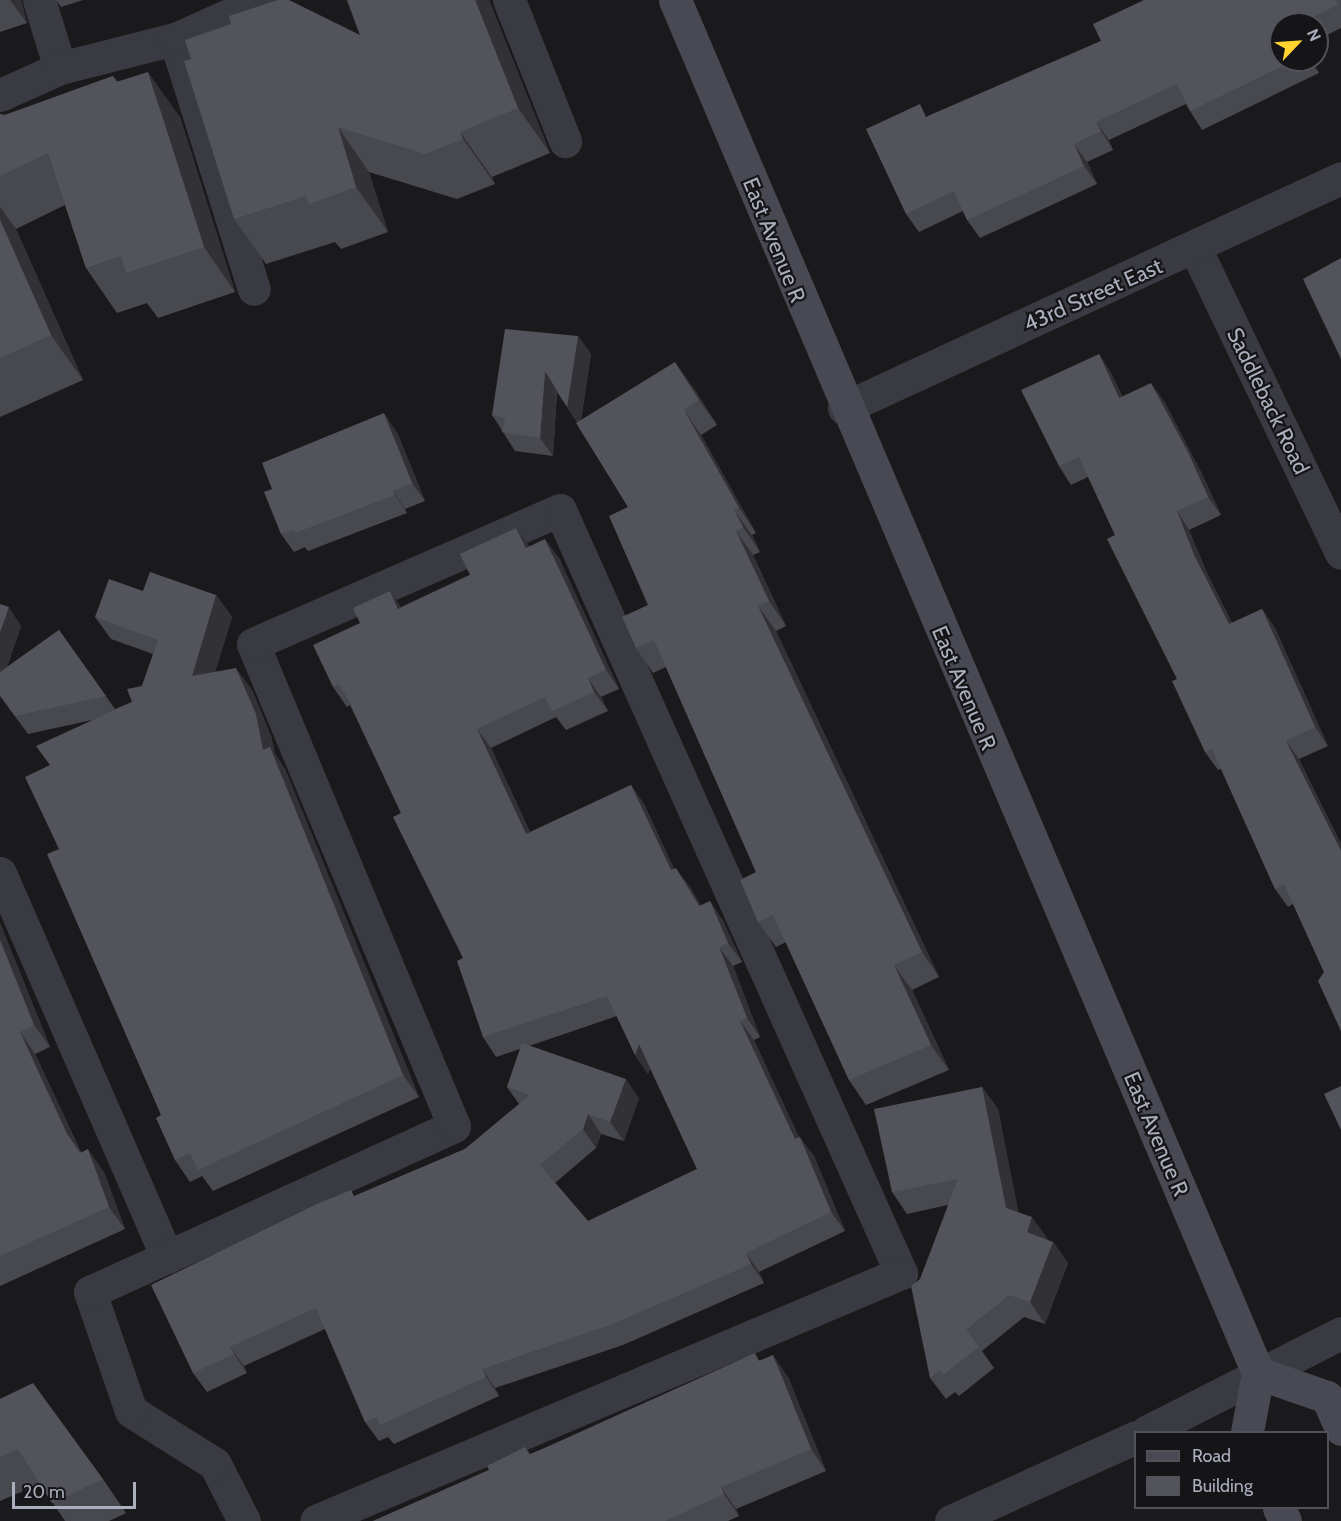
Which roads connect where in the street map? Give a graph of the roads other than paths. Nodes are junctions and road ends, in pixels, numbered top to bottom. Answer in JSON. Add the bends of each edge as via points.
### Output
{"nodes":[{"id":1,"x":39,"y":0,"type":"edge"},
{"id":2,"x":262,"y":0,"type":"edge"},
{"id":3,"x":509,"y":0,"type":"edge"},
{"id":4,"x":675,"y":0,"type":"edge"},
{"id":5,"x":175,"y":39,"type":"junction"},
{"id":6,"x":60,"y":68,"type":"junction"},
{"id":7,"x":0,"y":95,"type":"edge"},
{"id":8,"x":565,"y":141,"type":"dead end"},
{"id":9,"x":1341,"y":178,"type":"edge"},
{"id":10,"x":1195,"y":248,"type":"junction"},
{"id":11,"x":254,"y":290,"type":"dead end"},
{"id":12,"x":844,"y":408,"type":"junction"},
{"id":13,"x":1341,"y":553,"type":"edge"},
{"id":14,"x":0,"y":873,"type":"edge"},
{"id":15,"x":167,"y":1257,"type":"junction"},
{"id":16,"x":1341,"y":1333,"type":"edge"},
{"id":17,"x":1258,"y":1373,"type":"junction"},
{"id":18,"x":1341,"y":1429,"type":"edge"},
{"id":19,"x":1148,"y":1431,"type":"edge"},
{"id":20,"x":1247,"y":1431,"type":"edge"},
{"id":21,"x":1134,"y":1438,"type":"edge"},
{"id":22,"x":244,"y":1521,"type":"edge"},
{"id":23,"x":316,"y":1521,"type":"edge"},
{"id":24,"x":951,"y":1521,"type":"edge"}],
"edges":[{"from":1,"to":6,"type":"street"},
{"from":2,"to":5,"type":"street"},
{"from":3,"to":8,"type":"street"},
{"from":4,"to":12,"type":"main road","name":"East Avenue R"},
{"from":5,"to":6,"type":"street"},
{"from":5,"to":11,"type":"street"},
{"from":6,"to":7,"type":"street"},
{"from":9,"to":10,"type":"street","name":"43rd Street East"},
{"from":10,"to":12,"type":"street","name":"43rd Street East"},
{"from":10,"to":13,"type":"street","name":"Saddleback Road"},
{"from":12,"to":17,"type":"main road","name":"East Avenue R"},
{"from":14,"to":15,"type":"street"},
{"from":15,"to":22,"type":"street","via":[[90,1292],[132,1411],[215,1464]]},
{"from":15,"to":23,"type":"street","via":[[454,1126],[253,644],[560,510],[901,1273]]},
{"from":16,"to":17,"type":"street"},
{"from":17,"to":18,"type":"main road","via":[[1327,1397]]},
{"from":17,"to":19,"type":"street"},
{"from":17,"to":20,"type":"main road"},
{"from":21,"to":24,"type":"street"}]}
